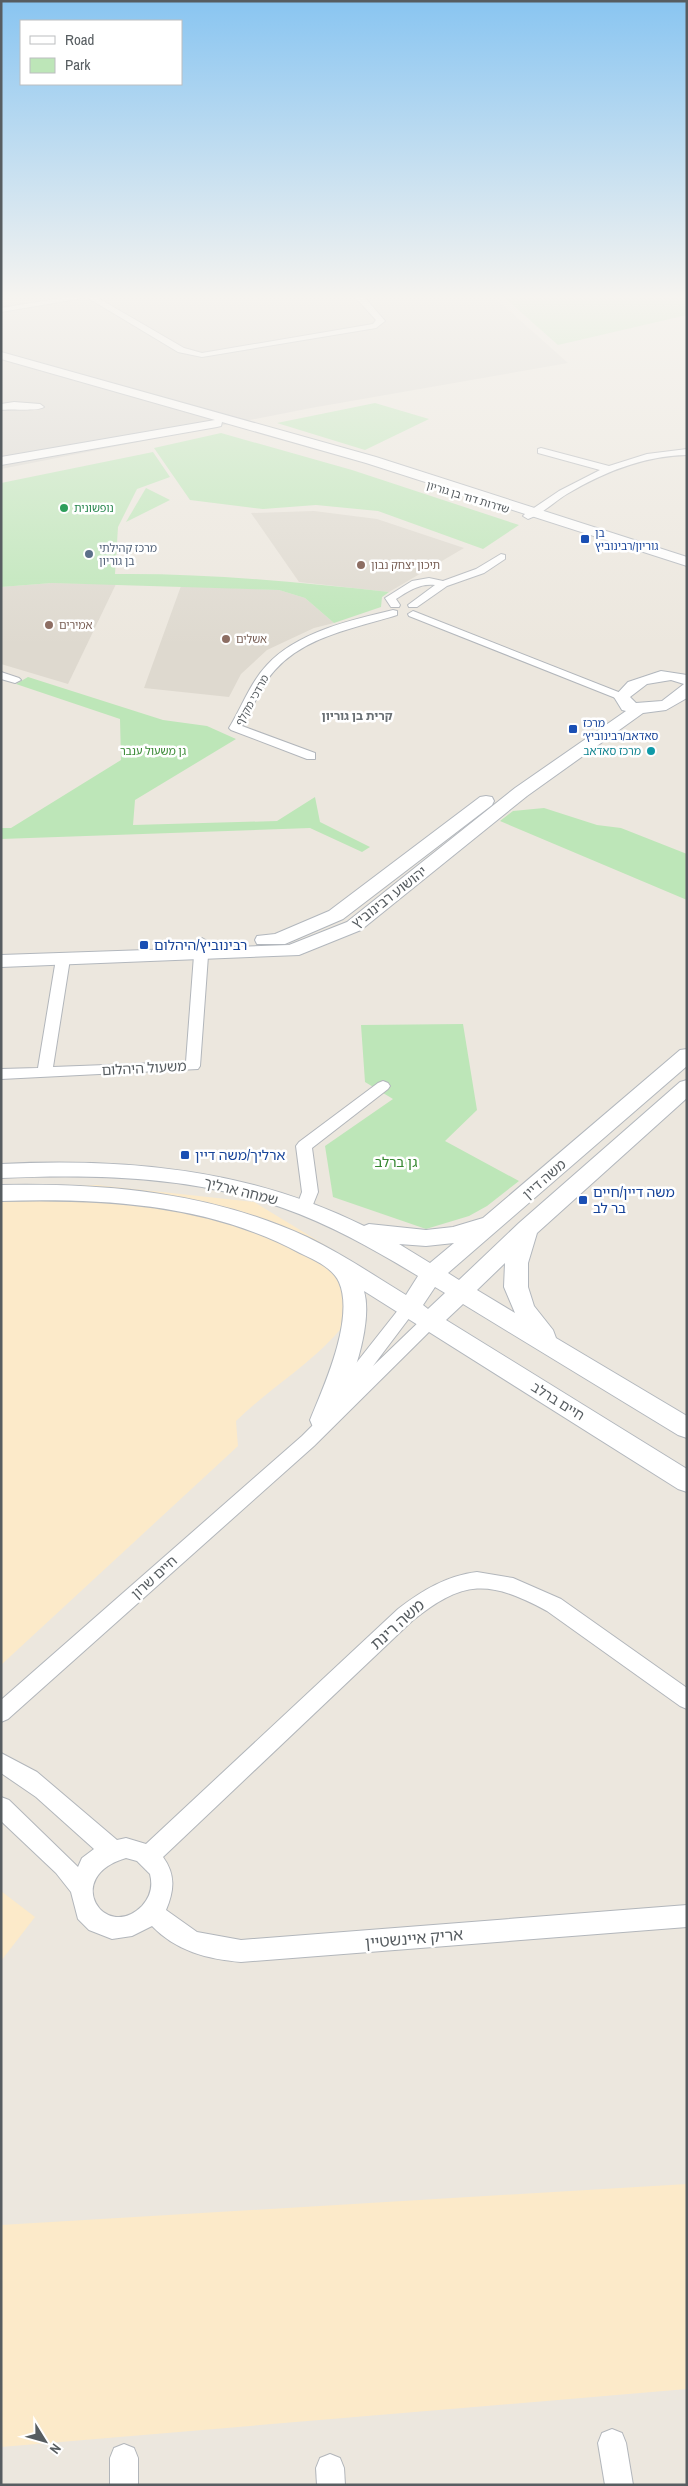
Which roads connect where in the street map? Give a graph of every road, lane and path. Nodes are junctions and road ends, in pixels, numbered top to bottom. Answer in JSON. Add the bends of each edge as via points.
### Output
{"nodes":[{"id":1,"x":153,"y":414,"type":"edge"},
{"id":2,"x":169,"y":414,"type":"edge"},
{"id":3,"x":188,"y":414,"type":"edge"},
{"id":4,"x":211,"y":414,"type":"edge"},
{"id":5,"x":184,"y":415,"type":"junction"},
{"id":6,"x":217,"y":423,"type":"junction"},
{"id":7,"x":141,"y":426,"type":"junction"},
{"id":8,"x":130,"y":437,"type":"junction"},
{"id":9,"x":541,"y":451,"type":"dead end"},
{"id":10,"x":687,"y":452,"type":"edge"},
{"id":11,"x":1,"y":453,"type":"edge"},
{"id":12,"x":1,"y":460,"type":"edge"},
{"id":13,"x":609,"y":470,"type":"junction"},
{"id":14,"x":531,"y":514,"type":"junction"},
{"id":15,"x":502,"y":558,"type":"dead end"},
{"id":16,"x":687,"y":562,"type":"edge"},
{"id":17,"x":687,"y":570,"type":"edge"},
{"id":18,"x":444,"y":584,"type":"junction"},
{"id":19,"x":394,"y":609,"type":"junction"},
{"id":20,"x":413,"y":610,"type":"junction"},
{"id":21,"x":687,"y":664,"type":"edge"},
{"id":22,"x":1,"y":675,"type":"edge"},
{"id":23,"x":667,"y":676,"type":"junction"},
{"id":24,"x":14,"y":680,"type":"dead end"},
{"id":25,"x":687,"y":680,"type":"edge"},
{"id":26,"x":595,"y":688,"type":"joint"},
{"id":27,"x":684,"y":692,"type":"edge"},
{"id":28,"x":629,"y":700,"type":"junction"},
{"id":29,"x":311,"y":756,"type":"dead end"},
{"id":30,"x":201,"y":948,"type":"junction"},
{"id":31,"x":1,"y":949,"type":"edge"},
{"id":32,"x":63,"y":959,"type":"junction"},
{"id":33,"x":1,"y":961,"type":"edge"},
{"id":34,"x":687,"y":1055,"type":"edge"},
{"id":35,"x":45,"y":1072,"type":"junction"},
{"id":36,"x":1,"y":1074,"type":"edge"},
{"id":37,"x":384,"y":1086,"type":"dead end"},
{"id":38,"x":687,"y":1087,"type":"edge"},
{"id":39,"x":1,"y":1171,"type":"edge"},
{"id":40,"x":1,"y":1193,"type":"edge"},
{"id":41,"x":304,"y":1208,"type":"junction"},
{"id":42,"x":502,"y":1215,"type":"junction"},
{"id":43,"x":352,"y":1229,"type":"junction"},
{"id":44,"x":527,"y":1229,"type":"junction"},
{"id":45,"x":312,"y":1248,"type":"junction"},
{"id":46,"x":432,"y":1274,"type":"junction"},
{"id":47,"x":460,"y":1291,"type":"junction"},
{"id":48,"x":408,"y":1309,"type":"junction"},
{"id":49,"x":430,"y":1321,"type":"junction"},
{"id":50,"x":556,"y":1348,"type":"junction"},
{"id":51,"x":322,"y":1420,"type":"junction"},
{"id":52,"x":687,"y":1428,"type":"edge"},
{"id":53,"x":308,"y":1441,"type":"junction"},
{"id":54,"x":687,"y":1482,"type":"edge"},
{"id":55,"x":687,"y":1700,"type":"edge"},
{"id":56,"x":1,"y":1713,"type":"edge"},
{"id":57,"x":1,"y":1762,"type":"edge"},
{"id":58,"x":1,"y":1807,"type":"edge"},
{"id":59,"x":113,"y":1850,"type":"junction"},
{"id":60,"x":149,"y":1856,"type":"junction"},
{"id":61,"x":80,"y":1887,"type":"junction"},
{"id":62,"x":152,"y":1911,"type":"junction"},
{"id":63,"x":687,"y":1916,"type":"edge"},
{"id":64,"x":612,"y":2443,"type":"dead end"},
{"id":65,"x":124,"y":2458,"type":"dead end"},
{"id":66,"x":124,"y":2485,"type":"edge"},
{"id":67,"x":619,"y":2485,"type":"edge"}],
"edges":[{"from":1,"to":7,"type":"street"},
{"from":2,"to":5,"type":"street","name":"שדרות דוד בן גוריון"},
{"from":3,"to":5,"type":"street"},
{"from":4,"to":14,"type":"street","name":"שדרות דוד בן גוריון","via":[[371,460]]},
{"from":5,"to":6,"type":"street","name":"שדרות דוד בן גוריון"},
{"from":5,"to":7,"type":"street"},
{"from":5,"to":8,"type":"street","via":[[164,427]]},
{"from":6,"to":8,"type":"street"},
{"from":6,"to":14,"type":"street","name":"שדרות דוד בן גוריון"},
{"from":7,"to":11,"type":"street"},
{"from":8,"to":12,"type":"street"},
{"from":9,"to":13,"type":"street"},
{"from":10,"to":13,"type":"street","via":[[637,457]]},
{"from":13,"to":14,"type":"street"},
{"from":14,"to":16,"type":"street","name":"שדרות דוד בן גוריון"},
{"from":14,"to":17,"type":"street","name":"שדרות דוד בן גוריון"},
{"from":15,"to":18,"type":"street","via":[[480,572]]},
{"from":18,"to":19,"type":"street","via":[[430,579],[409,586],[390,598]]},
{"from":18,"to":20,"type":"street"},
{"from":19,"to":20,"type":"street","via":[[402,616]]},
{"from":19,"to":29,"type":"street","name":"מרדכי מקלף","via":[[294,648],[271,667],[235,728]]},
{"from":20,"to":26,"type":"street"},
{"from":21,"to":23,"type":"street"},
{"from":22,"to":24,"type":"street"},
{"from":23,"to":25,"type":"street"},
{"from":23,"to":28,"type":"street","via":[[649,678]]},
{"from":26,"to":28,"type":"street"},
{"from":27,"to":28,"type":"street","via":[[663,706],[650,710]]},
{"from":28,"to":30,"type":"street","name":"יהושוע רבינוביץ","via":[[521,792],[354,926],[292,951]]},
{"from":30,"to":31,"type":"street","name":"יהושוע רבינוביץ"},
{"from":30,"to":32,"type":"street","name":"יהושוע רבינוביץ"},
{"from":30,"to":35,"type":"street","name":"משעול היהלום","via":[[193,1066]]},
{"from":32,"to":33,"type":"street","name":"יהושוע רבינוביץ"},
{"from":32,"to":35,"type":"street"},
{"from":34,"to":42,"type":"street","name":"משה דיין"},
{"from":35,"to":36,"type":"street","name":"משעול היהלום"},
{"from":37,"to":41,"type":"street","via":[[304,1146],[310,1192]]},
{"from":38,"to":44,"type":"street","name":"משה דיין"},
{"from":39,"to":41,"type":"street","name":"שמחה ארליך","via":[[94,1170],[193,1179],[238,1188]]},
{"from":40,"to":45,"type":"street","name":"שמחה ארליך","via":[[84,1194],[183,1203],[228,1214]]},
{"from":41,"to":43,"type":"street","name":"שמחה ארליך"},
{"from":42,"to":43,"type":"street","via":[[468,1231],[435,1239]]},
{"from":42,"to":46,"type":"street","name":"משה דיין"},
{"from":43,"to":46,"type":"street","name":"שמחה ארליך"},
{"from":44,"to":47,"type":"street","name":"משה דיין"},
{"from":44,"to":50,"type":"street","via":[[516,1258],[514,1278],[517,1294],[530,1319]]},
{"from":45,"to":48,"type":"street","name":"שמחה ארליך"},
{"from":45,"to":51,"type":"street","via":[[346,1270],[354,1300],[348,1354]]},
{"from":46,"to":47,"type":"street","name":"שמחה ארליך"},
{"from":46,"to":48,"type":"street","name":"משה דיין"},
{"from":47,"to":49,"type":"street","name":"משה דיין"},
{"from":47,"to":50,"type":"street"},
{"from":48,"to":49,"type":"street","name":"שמחה ארליך"},
{"from":48,"to":51,"type":"street","name":"חיים שרון"},
{"from":49,"to":53,"type":"street","name":"חיים שרון"},
{"from":49,"to":54,"type":"street","name":"חיים ברלב"},
{"from":50,"to":52,"type":"street"},
{"from":51,"to":53,"type":"street","name":"חיים שרון"},
{"from":53,"to":56,"type":"street","name":"חיים שרון"},
{"from":55,"to":60,"type":"street","name":"משה רינת","via":[[539,1596],[494,1580],[450,1584],[428,1596],[405,1615]]},
{"from":57,"to":59,"type":"street","via":[[18,1769],[82,1828]]},
{"from":58,"to":61,"type":"street","via":[[64,1866]]},
{"from":59,"to":60,"type":"street","via":[[132,1849]]},
{"from":59,"to":61,"type":"street","via":[[91,1864]]},
{"from":60,"to":62,"type":"street","via":[[157,1865],[163,1882],[160,1900]]},
{"from":61,"to":62,"type":"street","via":[[80,1899],[85,1910],[104,1926],[130,1926]]},
{"from":62,"to":63,"type":"street","name":"אריק איינשטיין","via":[[170,1930],[184,1938],[210,1947],[241,1950]]},
{"from":64,"to":67,"type":"street"},
{"from":65,"to":66,"type":"street"}]}
